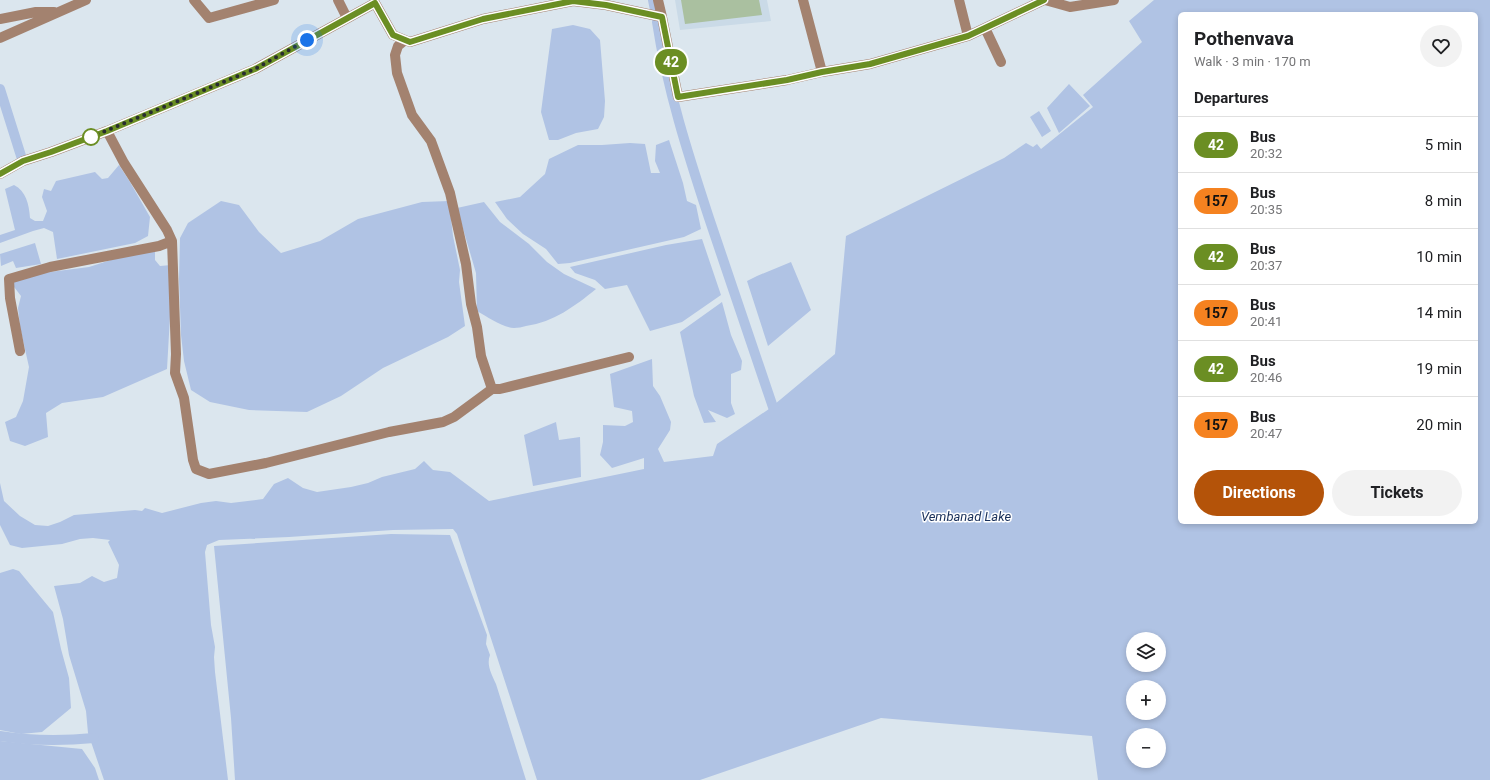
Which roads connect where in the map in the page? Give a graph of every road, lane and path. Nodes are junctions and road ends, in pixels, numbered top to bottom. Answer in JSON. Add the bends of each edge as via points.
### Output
{"nodes":[{"id":1,"x":86,"y":0,"type":"edge"},
{"id":2,"x":194,"y":0,"type":"edge"},
{"id":3,"x":274,"y":0,"type":"edge"},
{"id":4,"x":338,"y":0,"type":"edge"},
{"id":5,"x":658,"y":0,"type":"edge"},
{"id":6,"x":802,"y":0,"type":"edge"},
{"id":7,"x":959,"y":0,"type":"edge"},
{"id":8,"x":1045,"y":0,"type":"edge"},
{"id":9,"x":1114,"y":0,"type":"edge"},
{"id":10,"x":374,"y":1,"type":"edge"},
{"id":11,"x":605,"y":2,"type":"edge"},
{"id":12,"x":58,"y":12,"type":"junction"},
{"id":13,"x":662,"y":17,"type":"junction"},
{"id":14,"x":347,"y":18,"type":"junction"},
{"id":15,"x":0,"y":19,"type":"edge"},
{"id":16,"x":985,"y":28,"type":"junction"},
{"id":17,"x":968,"y":36,"type":"junction"},
{"id":18,"x":0,"y":38,"type":"edge"},
{"id":19,"x":405,"y":40,"type":"junction"},
{"id":20,"x":1001,"y":62,"type":"dead end"},
{"id":21,"x":822,"y":72,"type":"junction"},
{"id":22,"x":107,"y":131,"type":"junction"},
{"id":23,"x":0,"y":174,"type":"edge"},
{"id":24,"x":172,"y":241,"type":"junction"},
{"id":25,"x":20,"y":351,"type":"dead end"},
{"id":26,"x":630,"y":356,"type":"dead end"},
{"id":27,"x":492,"y":389,"type":"junction"}],
"edges":[{"from":1,"to":12,"type":"street"},
{"from":2,"to":3,"type":"street","via":[[210,18]]},
{"from":4,"to":14,"type":"street"},
{"from":5,"to":13,"type":"street"},
{"from":6,"to":21,"type":"street"},
{"from":7,"to":17,"type":"street"},
{"from":8,"to":9,"type":"street","via":[[1070,7]]},
{"from":8,"to":16,"type":"street"},
{"from":10,"to":14,"type":"street"},
{"from":10,"to":19,"type":"street","via":[[393,35]]},
{"from":11,"to":13,"type":"street"},
{"from":11,"to":19,"type":"street","via":[[573,1],[547,5],[483,19],[410,42]]},
{"from":12,"to":15,"type":"street","via":[[36,12]]},
{"from":12,"to":18,"type":"street"},
{"from":13,"to":21,"type":"street","via":[[678,97]]},
{"from":14,"to":22,"type":"street","via":[[255,69]]},
{"from":16,"to":17,"type":"street"},
{"from":16,"to":20,"type":"street"},
{"from":17,"to":21,"type":"street","via":[[870,64]]},
{"from":19,"to":27,"type":"street","via":[[398,46],[395,55],[397,73],[412,115],[432,141],[450,193],[466,264],[482,356]]},
{"from":22,"to":23,"type":"street","via":[[23,161]]},
{"from":22,"to":24,"type":"street"},
{"from":24,"to":25,"type":"street","via":[[9,278]]},
{"from":24,"to":27,"type":"street","via":[[175,372],[184,398],[196,469],[209,474],[443,422]]},
{"from":26,"to":27,"type":"street"}]}
